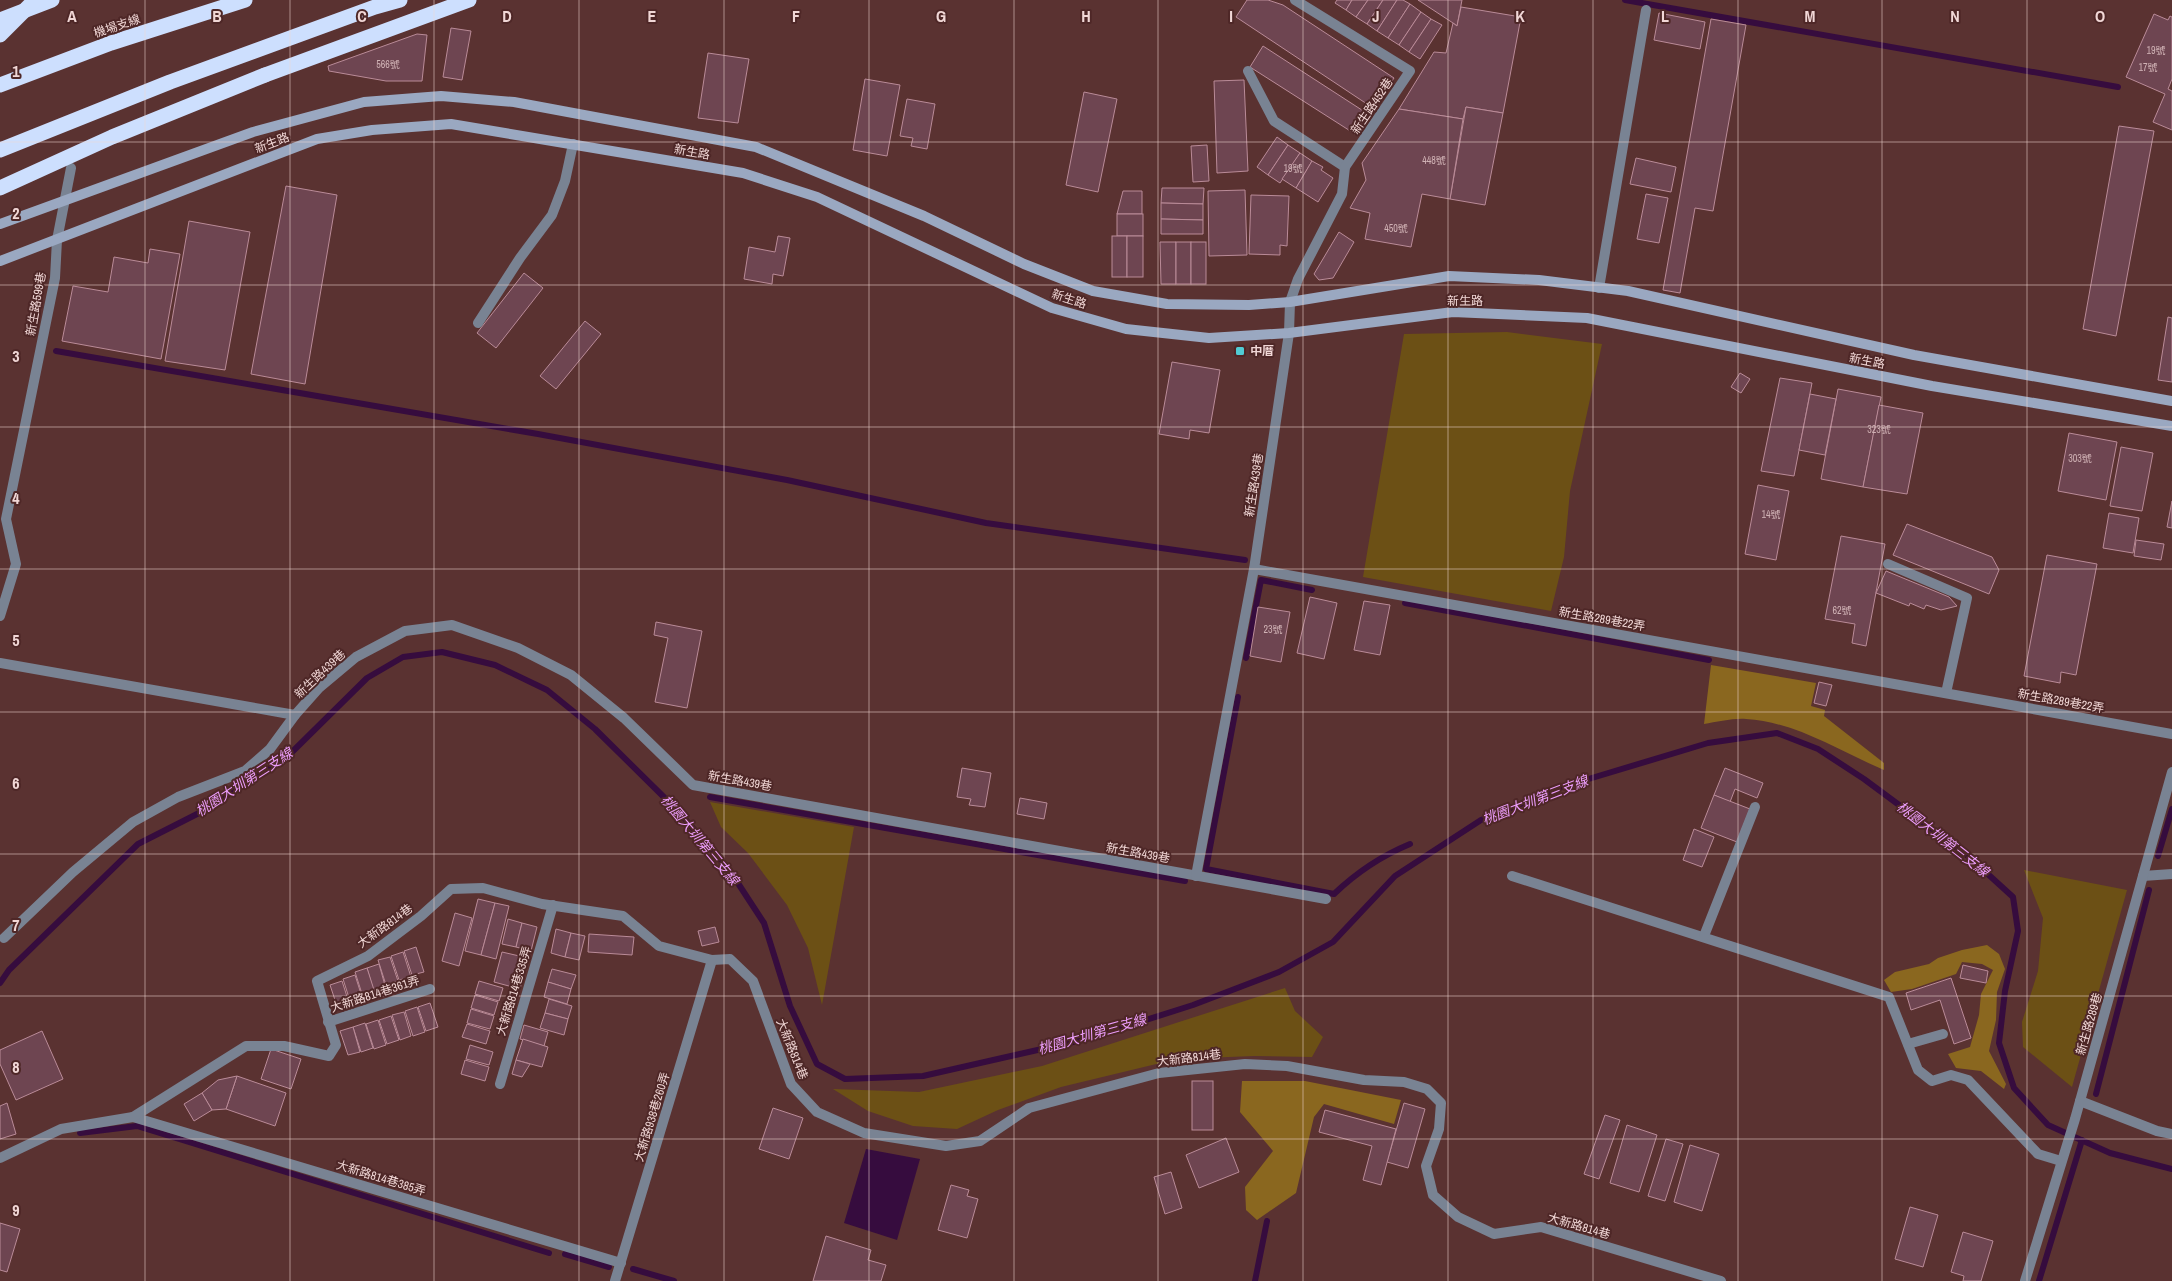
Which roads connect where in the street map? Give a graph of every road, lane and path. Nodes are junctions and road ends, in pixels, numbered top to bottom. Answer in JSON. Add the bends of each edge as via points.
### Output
{"nodes":[{"id":1,"x":35,"y":0,"type":"edge"},
{"id":2,"x":52,"y":0,"type":"edge"},
{"id":3,"x":245,"y":0,"type":"edge"},
{"id":4,"x":400,"y":0,"type":"edge"},
{"id":5,"x":469,"y":0,"type":"edge"},
{"id":6,"x":1295,"y":0,"type":"edge"},
{"id":7,"x":1646,"y":10,"type":"dead end"},
{"id":8,"x":0,"y":20,"type":"edge"},
{"id":9,"x":0,"y":35,"type":"edge"},
{"id":10,"x":1248,"y":71,"type":"dead end"},
{"id":11,"x":0,"y":85,"type":"edge"},
{"id":12,"x":574,"y":144,"type":"junction"},
{"id":13,"x":0,"y":150,"type":"edge"},
{"id":14,"x":71,"y":168,"type":"dead end"},
{"id":15,"x":1345,"y":168,"type":"junction"},
{"id":16,"x":0,"y":188,"type":"edge"},
{"id":17,"x":65,"y":200,"type":"junction"},
{"id":18,"x":0,"y":224,"type":"edge"},
{"id":19,"x":56,"y":240,"type":"junction"},
{"id":20,"x":0,"y":261,"type":"edge"},
{"id":21,"x":1599,"y":288,"type":"junction"},
{"id":22,"x":1290,"y":302,"type":"junction"},
{"id":23,"x":478,"y":323,"type":"dead end"},
{"id":24,"x":1289,"y":333,"type":"junction"},
{"id":25,"x":2172,"y":401,"type":"edge"},
{"id":26,"x":2172,"y":426,"type":"edge"},
{"id":27,"x":1888,"y":564,"type":"dead end"},
{"id":28,"x":1254,"y":569,"type":"junction"},
{"id":29,"x":0,"y":616,"type":"edge"},
{"id":30,"x":0,"y":663,"type":"edge"},
{"id":31,"x":1946,"y":693,"type":"junction"},
{"id":32,"x":295,"y":715,"type":"junction"},
{"id":33,"x":2172,"y":734,"type":"edge"},
{"id":34,"x":2172,"y":772,"type":"edge"},
{"id":35,"x":1755,"y":807,"type":"dead end"},
{"id":36,"x":2172,"y":874,"type":"edge"},
{"id":37,"x":1196,"y":876,"type":"junction"},
{"id":38,"x":1512,"y":876,"type":"dead end"},
{"id":39,"x":2143,"y":876,"type":"junction"},
{"id":40,"x":1326,"y":899,"type":"dead end"},
{"id":41,"x":553,"y":905,"type":"junction"},
{"id":42,"x":1704,"y":936,"type":"junction"},
{"id":43,"x":1,"y":939,"type":"edge"},
{"id":44,"x":712,"y":960,"type":"junction"},
{"id":45,"x":430,"y":989,"type":"dead end"},
{"id":46,"x":328,"y":1022,"type":"junction"},
{"id":47,"x":1943,"y":1034,"type":"dead end"},
{"id":48,"x":1908,"y":1044,"type":"junction"},
{"id":49,"x":500,"y":1084,"type":"dead end"},
{"id":50,"x":2080,"y":1101,"type":"junction"},
{"id":51,"x":134,"y":1117,"type":"junction"},
{"id":52,"x":2172,"y":1134,"type":"edge"},
{"id":53,"x":0,"y":1158,"type":"edge"},
{"id":54,"x":2061,"y":1161,"type":"junction"},
{"id":55,"x":621,"y":1263,"type":"junction"},
{"id":56,"x":615,"y":1281,"type":"edge"},
{"id":57,"x":1721,"y":1281,"type":"edge"},
{"id":58,"x":2025,"y":1281,"type":"edge"}],
"edges":[{"from":1,"to":9,"type":"highway","bridge":true},
{"from":2,"to":8,"type":"highway"},
{"from":3,"to":11,"type":"highway","name":"機場支線","via":[[111,43]]},
{"from":4,"to":13,"type":"highway","via":[[375,6],[170,82]]},
{"from":5,"to":16,"type":"highway","bridge":true,"via":[[265,75],[112,137]]},
{"from":6,"to":15,"type":"street","name":"新生路452巷","via":[[1410,71]]},
{"from":7,"to":21,"type":"street"},
{"from":10,"to":15,"type":"street","via":[[1274,121]]},
{"from":12,"to":19,"type":"main road","name":"新生路","via":[[451,124],[372,130],[317,139]]},
{"from":12,"to":23,"type":"street","via":[[552,215]]},
{"from":12,"to":24,"type":"main road","name":"新生路","via":[[743,173],[817,197],[1052,308],[1126,329],[1209,338]]},
{"from":14,"to":17,"type":"street","name":"新生路599巷"},
{"from":15,"to":22,"type":"street","name":"新生路452巷","via":[[1342,194],[1298,279]]},
{"from":17,"to":18,"type":"main road","name":"新生路"},
{"from":17,"to":19,"type":"street","name":"新生路599巷"},
{"from":17,"to":22,"type":"main road","name":"新生路","via":[[253,132],[364,102],[441,96],[514,102],[756,147],[924,216],[1024,264],[1093,291],[1167,304]]},
{"from":19,"to":20,"type":"main road","name":"新生路"},
{"from":19,"to":29,"type":"street","name":"新生路599巷","via":[[55,278],[6,519],[16,564]]},
{"from":21,"to":22,"type":"main road","name":"新生路","via":[[1539,280],[1449,276]]},
{"from":21,"to":25,"type":"main road","name":"新生路","via":[[1628,291],[1914,355]]},
{"from":22,"to":24,"type":"street","name":"新生路439巷"},
{"from":24,"to":26,"type":"main road","name":"新生路","via":[[1453,312],[1588,318],[1932,386]]},
{"from":24,"to":28,"type":"street","name":"新生路439巷"},
{"from":27,"to":31,"type":"street","via":[[1967,598]]},
{"from":28,"to":31,"type":"street","name":"新生路289巷22弄"},
{"from":28,"to":37,"type":"street","name":"新生路439巷"},
{"from":30,"to":32,"type":"street"},
{"from":31,"to":33,"type":"street","name":"新生路289巷22弄"},
{"from":32,"to":37,"type":"street","name":"新生路439巷","via":[[319,688],[356,657],[405,631],[452,625],[518,648],[571,675],[624,718],[694,785]]},
{"from":32,"to":43,"type":"street","name":"新生路439巷","via":[[270,749],[245,771],[178,797],[133,822],[72,872]]},
{"from":34,"to":39,"type":"street","name":"新生路289巷"},
{"from":35,"to":42,"type":"street"},
{"from":36,"to":39,"type":"street"},
{"from":37,"to":40,"type":"street","name":"新生路439巷"},
{"from":38,"to":42,"type":"street"},
{"from":39,"to":50,"type":"street","name":"新生路289巷"},
{"from":41,"to":44,"type":"street","name":"大新路814巷","via":[[623,916],[659,946]]},
{"from":41,"to":46,"type":"street","name":"大新路814巷","via":[[482,888],[451,889],[368,956],[316,981]]},
{"from":41,"to":49,"type":"street","name":"大新路814巷335弄"},
{"from":42,"to":48,"type":"street","via":[[1889,997]]},
{"from":44,"to":55,"type":"street","name":"大新路938巷260弄"},
{"from":44,"to":57,"type":"street","name":"大新路814巷","via":[[730,959],[753,981],[791,1084],[817,1112],[864,1133],[946,1146],[980,1141],[1029,1108],[1159,1074],[1245,1064],[1287,1066],[1364,1080],[1404,1082],[1427,1089],[1440,1103],[1439,1129],[1426,1166],[1433,1195],[1458,1216],[1494,1234],[1541,1227]]},
{"from":45,"to":46,"type":"street","name":"大新路814巷361弄"},
{"from":46,"to":51,"type":"street","name":"大新路814巷","via":[[336,1045],[329,1056],[284,1046],[246,1046]]},
{"from":47,"to":48,"type":"street"},
{"from":48,"to":54,"type":"street","via":[[1918,1070],[1932,1081],[1952,1074],[1968,1080],[2038,1154]]},
{"from":50,"to":52,"type":"street"},
{"from":50,"to":54,"type":"street","name":"新生路289巷"},
{"from":51,"to":53,"type":"street","name":"大新路814巷","via":[[61,1129]]},
{"from":51,"to":55,"type":"street","name":"大新路814巷385弄"},
{"from":54,"to":58,"type":"street","name":"新生路289巷"},
{"from":55,"to":56,"type":"street","name":"大新路938巷260弄"}]}
